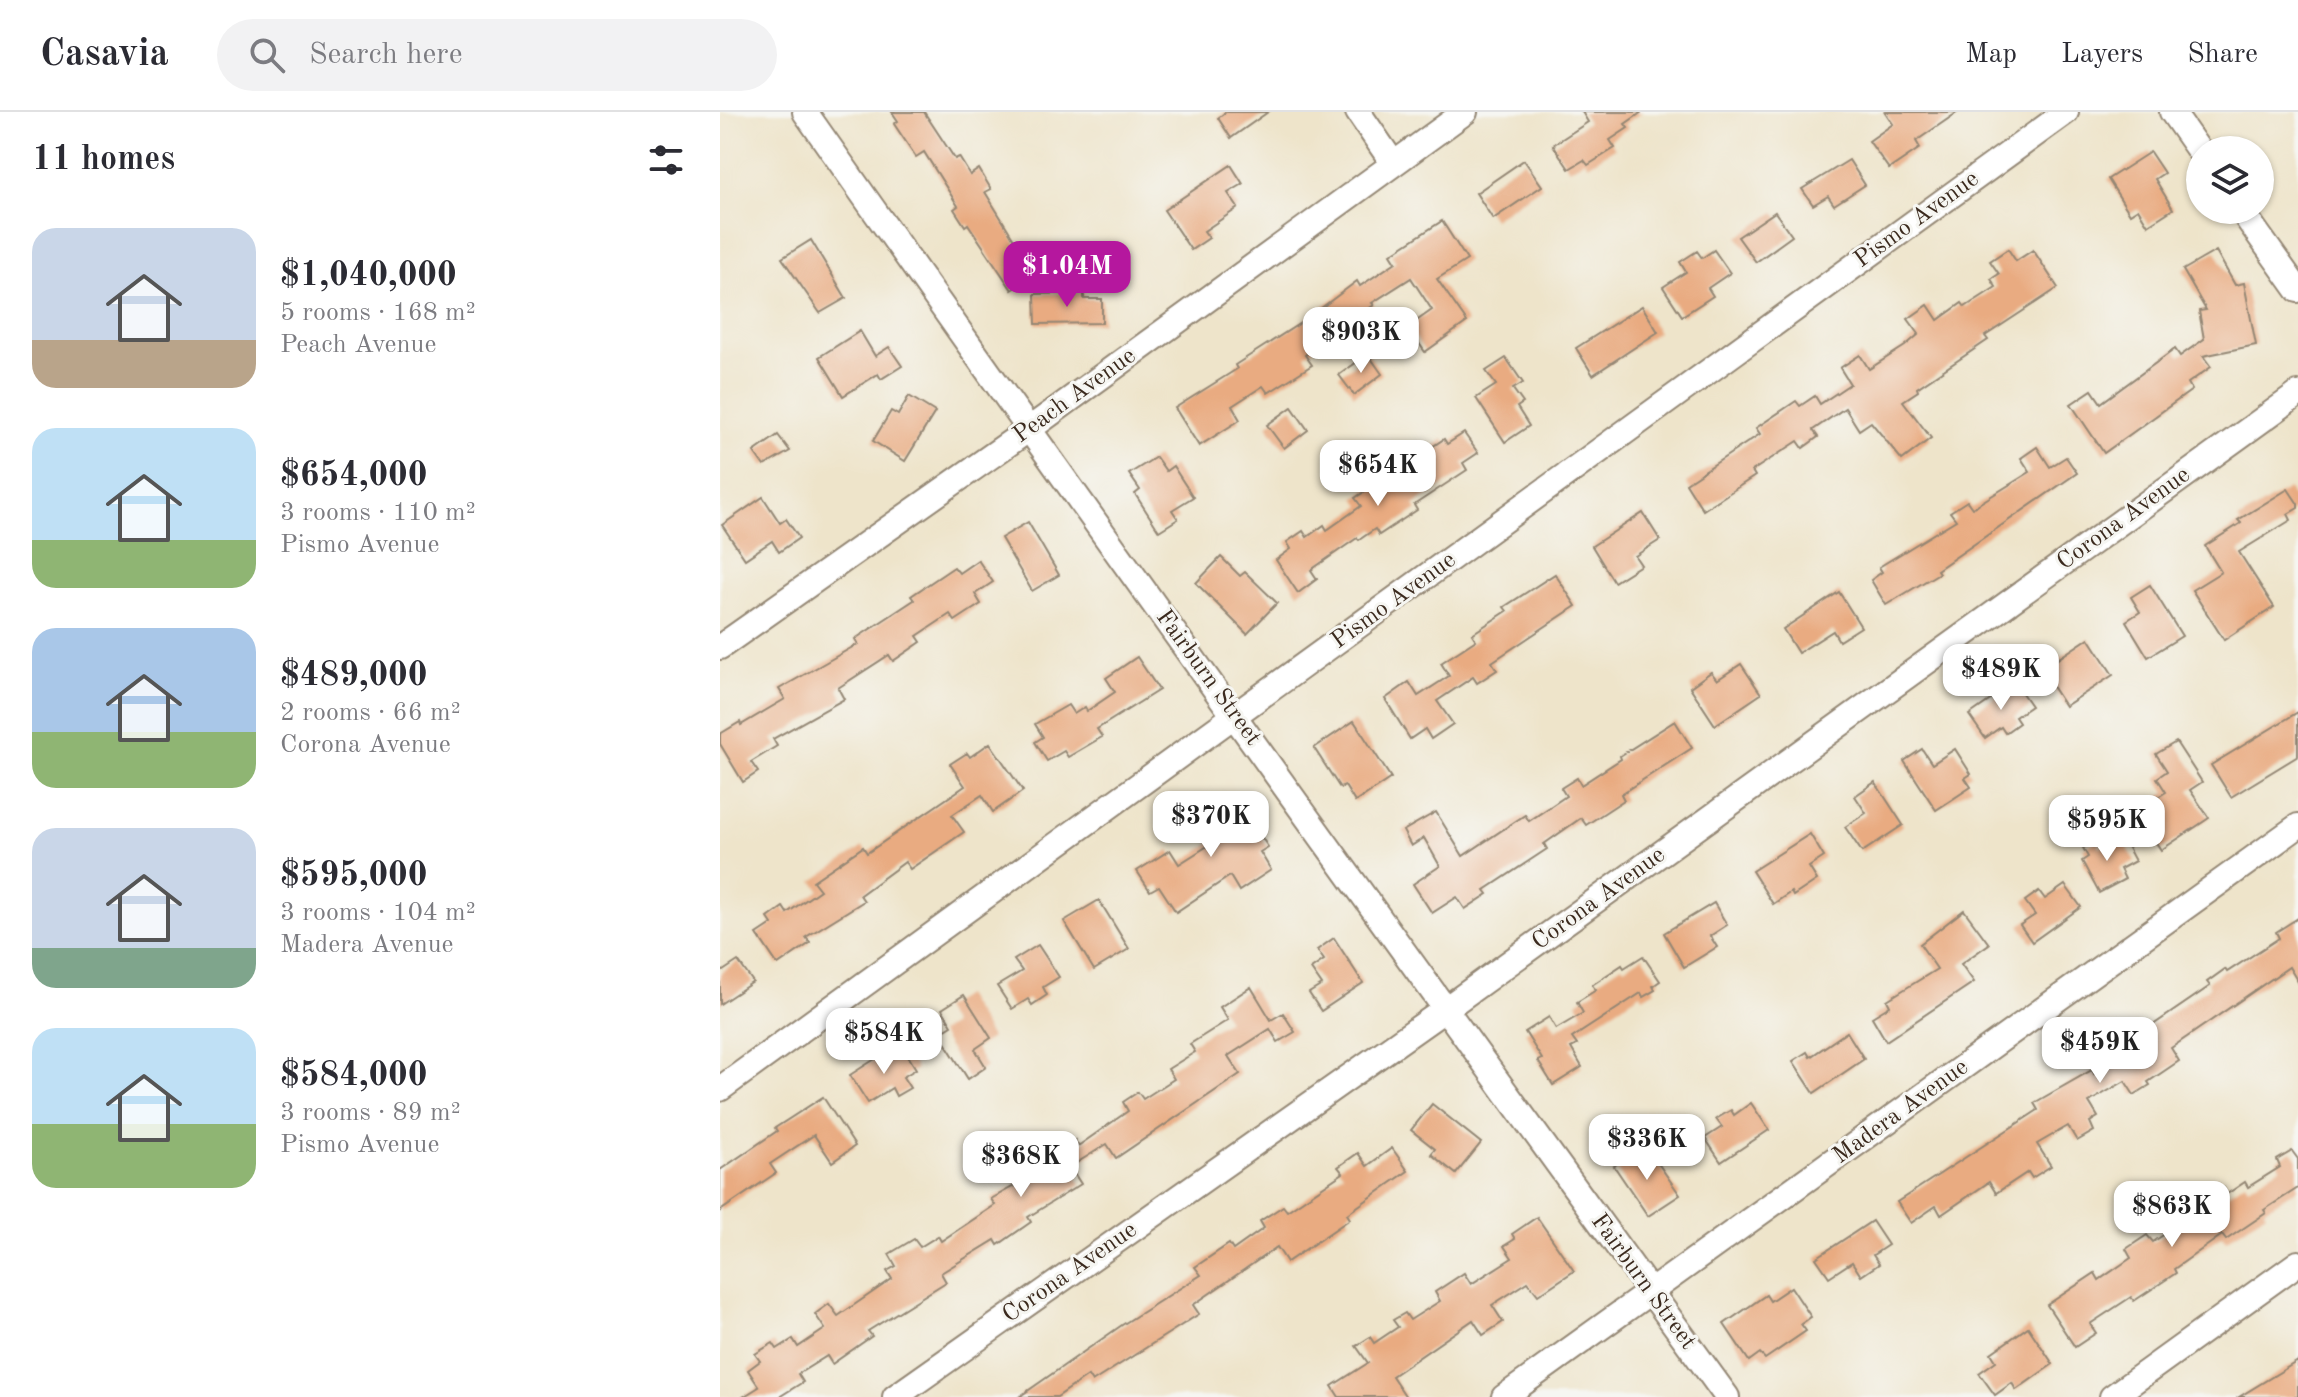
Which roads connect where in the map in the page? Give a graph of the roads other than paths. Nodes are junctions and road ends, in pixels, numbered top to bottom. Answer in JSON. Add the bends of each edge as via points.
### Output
{"nodes":[{"id":1,"x":805,"y":112,"type":"edge"},
{"id":2,"x":1358,"y":112,"type":"edge"},
{"id":3,"x":1465,"y":112,"type":"edge"},
{"id":4,"x":2066,"y":112,"type":"edge"},
{"id":5,"x":2172,"y":112,"type":"edge"},
{"id":6,"x":2189,"y":136,"type":"edge"},
{"id":7,"x":1393,"y":163,"type":"junction"},
{"id":8,"x":2251,"y":224,"type":"edge"},
{"id":9,"x":2298,"y":290,"type":"edge"},
{"id":10,"x":2298,"y":394,"type":"edge"},
{"id":11,"x":1028,"y":430,"type":"junction"},
{"id":12,"x":721,"y":644,"type":"edge"},
{"id":13,"x":1235,"y":716,"type":"junction"},
{"id":14,"x":2298,"y":826,"type":"edge"},
{"id":15,"x":1444,"y":1010,"type":"junction"},
{"id":16,"x":720,"y":1089,"type":"edge"},
{"id":17,"x":2298,"y":1263,"type":"edge"},
{"id":18,"x":1651,"y":1292,"type":"junction"},
{"id":19,"x":895,"y":1397,"type":"edge"},
{"id":20,"x":1504,"y":1397,"type":"edge"},
{"id":21,"x":1727,"y":1397,"type":"edge"},
{"id":22,"x":2112,"y":1397,"type":"edge"}],
"edges":[{"from":1,"to":11,"type":"street","name":"Fairburn Street"},
{"from":2,"to":7,"type":"street"},
{"from":3,"to":7,"type":"street","name":"Peach Avenue"},
{"from":4,"to":13,"type":"street","name":"Pismo Avenue"},
{"from":5,"to":6,"type":"street"},
{"from":7,"to":11,"type":"street","name":"Peach Avenue"},
{"from":8,"to":9,"type":"street"},
{"from":10,"to":15,"type":"street","name":"Corona Avenue"},
{"from":11,"to":12,"type":"street","name":"Peach Avenue"},
{"from":11,"to":13,"type":"street","name":"Fairburn Street"},
{"from":13,"to":15,"type":"street","name":"Fairburn Street"},
{"from":13,"to":16,"type":"street","name":"Pismo Avenue"},
{"from":14,"to":18,"type":"street","name":"Madera Avenue"},
{"from":15,"to":18,"type":"street","name":"Fairburn Street"},
{"from":15,"to":19,"type":"street","name":"Corona Avenue"},
{"from":17,"to":22,"type":"street"},
{"from":18,"to":20,"type":"street","name":"Madera Avenue"},
{"from":18,"to":21,"type":"street","name":"Fairburn Street"}]}
